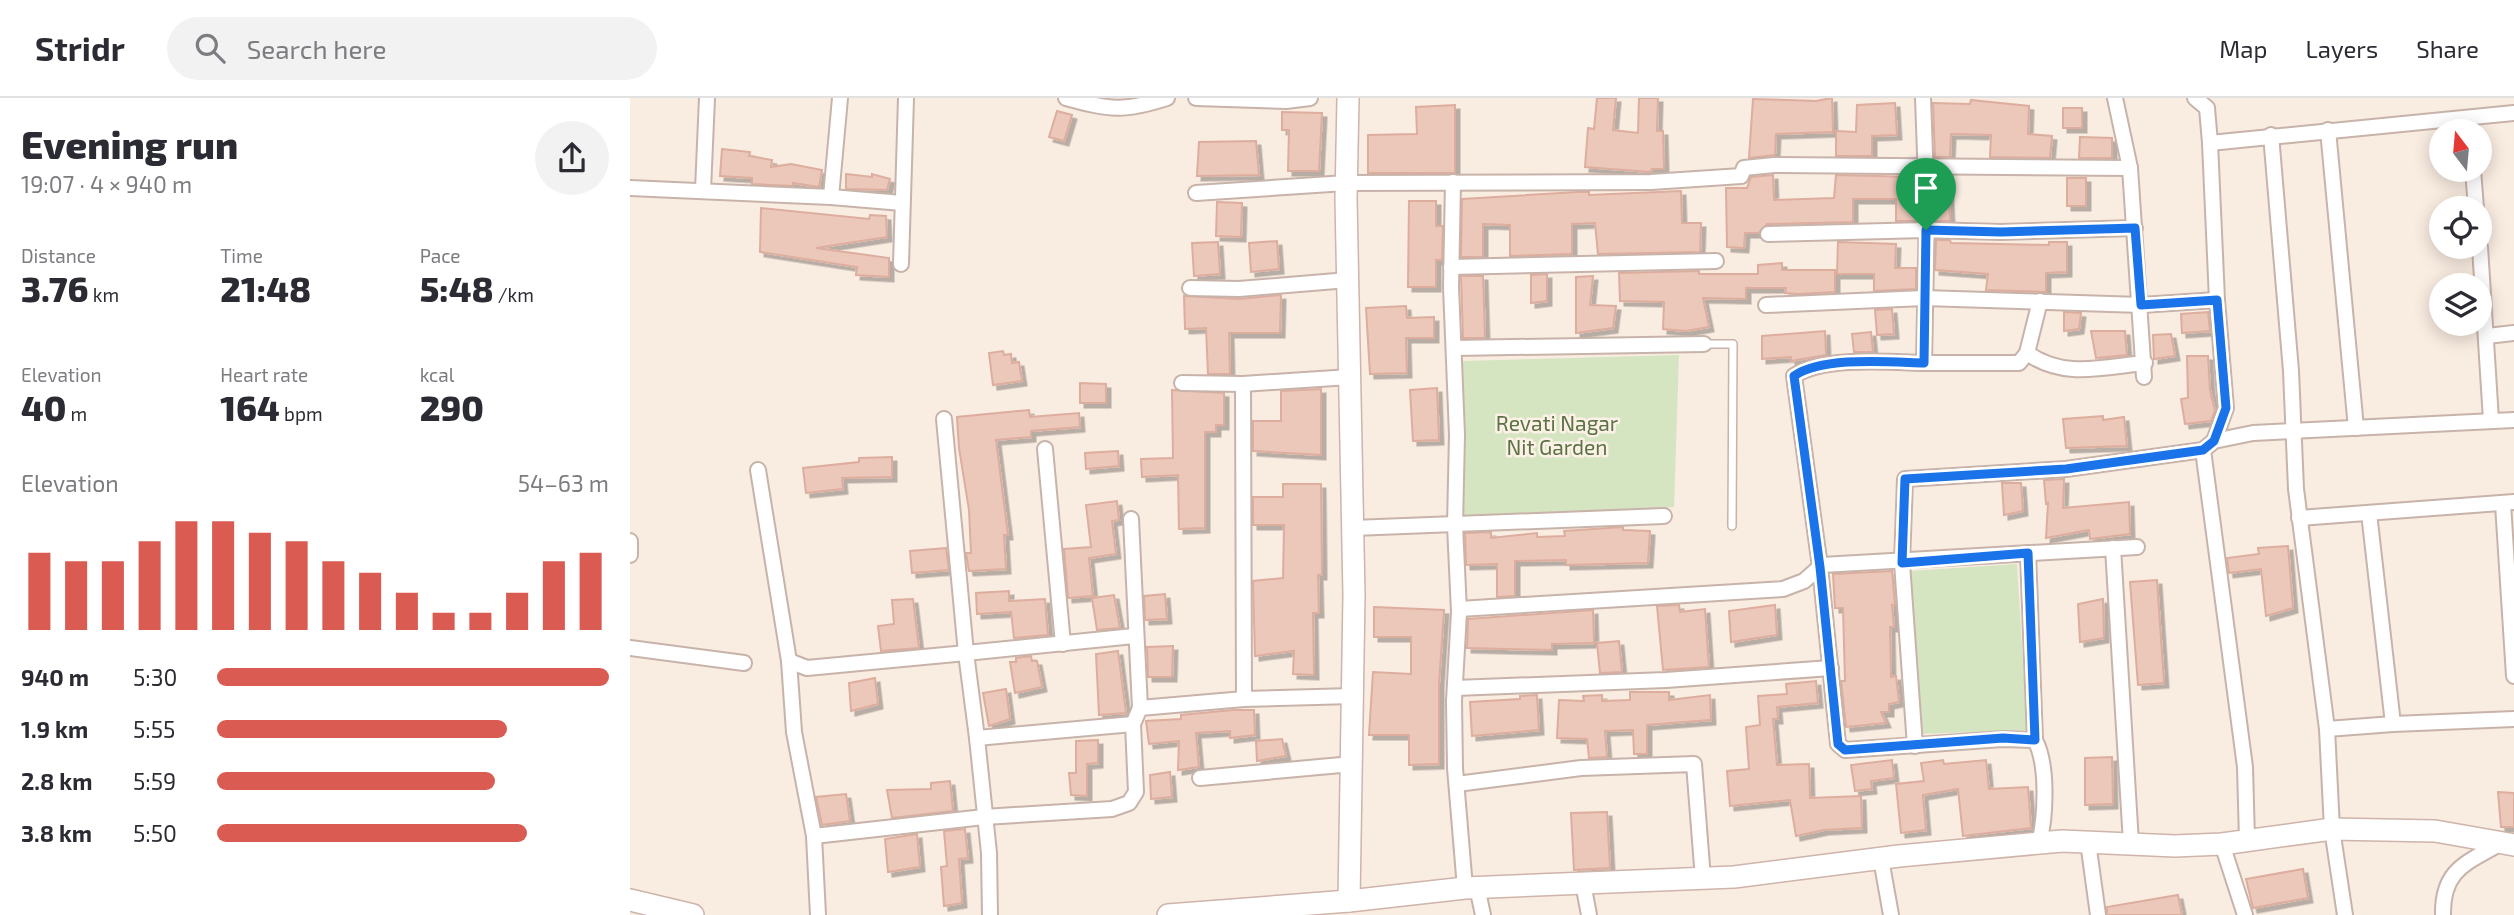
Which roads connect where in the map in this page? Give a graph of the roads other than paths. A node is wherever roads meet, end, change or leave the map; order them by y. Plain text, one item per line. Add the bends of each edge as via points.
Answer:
1 (707, 98) edge
2 (840, 98) edge
3 (906, 98) edge
4 (1066, 98) edge
5 (1165, 98) edge
6 (1196, 98) edge
7 (1310, 98) edge
8 (1348, 98) edge
9 (1923, 98) edge
10 (2115, 98) edge
11 (2196, 98) edge
12 (2514, 113) edge
13 (2489, 119) edge
14 (2429, 126) edge
15 (2328, 130) junction
16 (2271, 135) junction
17 (2210, 143) junction
18 (1923, 167) junction
19 (2130, 167) junction
20 (1453, 182) junction
21 (1346, 183) junction
22 (630, 188) edge
23 (703, 190) junction
24 (1196, 193) dead end
25 (831, 197) junction
26 (902, 203) junction
27 (2135, 228) junction
28 (1926, 230) junction
29 (1768, 234) dead end
30 (1716, 261) dead end
31 (901, 264) dead end
32 (1451, 267) junction
33 (1348, 281) junction
34 (1190, 288) dead end
35 (1924, 298) junction
36 (2217, 300) junction
37 (2040, 301) junction
38 (1766, 305) dead end
39 (2141, 305) junction
40 (2514, 333) edge
41 (2492, 335) edge
42 (2487, 336) edge
43 (1704, 344) joint
44 (1454, 348) junction
45 (2027, 353) junction
46 (1924, 363) junction
47 (1350, 376) junction
48 (1182, 383) dead end
49 (1242, 384) junction
50 (944, 419) dead end
51 (2514, 419) edge
52 (2490, 420) junction
53 (2356, 428) junction
54 (2291, 432) junction
55 (2209, 445) junction
56 (1045, 449) dead end
57 (758, 470) dead end
58 (2508, 503) edge
59 (2369, 513) junction
60 (1664, 516) dead end
61 (2299, 518) junction
62 (1131, 519) dead end
63 (1455, 525) junction
64 (1732, 526) dead end
65 (1353, 528) junction
66 (630, 541) edge
67 (2137, 547) dead end
68 (2113, 548) junction
69 (2028, 553) junction
70 (630, 555) edge
71 (1902, 563) junction
72 (1820, 567) junction
73 (1459, 609) junction
74 (1134, 636) junction
75 (1063, 644) junction
76 (630, 648) edge
77 (966, 653) junction
78 (789, 661) junction
79 (744, 663) dead end
80 (1831, 668) junction
81 (2514, 676) edge
82 (1455, 688) junction
83 (1353, 696) junction
84 (1244, 699) junction
85 (1140, 708) junction
86 (2514, 719) edge
87 (1133, 724) junction
88 (2393, 724) junction
89 (2327, 729) junction
90 (977, 738) junction
91 (2035, 740) junction
92 (1914, 746) junction
93 (1352, 764) junction
94 (1200, 778) dead end
95 (1457, 784) junction
96 (984, 817) junction
97 (2332, 829) junction
98 (814, 836) junction
99 (2247, 840) junction
100 (2088, 842) junction
101 (2039, 843) junction
102 (2131, 843) junction
103 (2222, 844) junction
104 (2507, 844) edge
105 (1881, 859) junction
106 (1703, 879) junction
107 (1583, 883) junction
108 (1471, 888) junction
109 (630, 900) edge
110 (1349, 901) junction
111 (693, 915) edge
112 (818, 915) edge
113 (990, 915) edge
114 (1178, 915) edge
115 (1483, 915) edge
116 (1589, 915) edge
117 (1891, 915) edge
118 (2098, 915) edge
119 (2245, 915) edge
120 (2345, 915) edge
121 (2443, 915) edge

1 - 23 street
2 - 25 street
3 - 26 street
4 - 5 street via 1123,110
6 - 7 street
8 - 21 street
9 - 18 street
10 - 19 street
11 - 17 street via 2207,108
12 - 13 street
14 - 15 street
15 - 16 street
15 - 53 street
16 - 17 street
16 - 54 street via 2291,371
17 - 36 street
18 - 19 street
18 - 20 street via 1774,165 1744,168 1741,176 1651,183
18 - 28 street
19 - 27 street
20 - 21 street
20 - 32 street
21 - 24 street
21 - 33 street
22 - 23 street
23 - 25 street
25 - 26 street
26 - 31 street
27 - 28 street
27 - 39 street
28 - 29 street
28 - 35 street
30 - 32 street
32 - 44 street
33 - 34 street
33 - 47 street
35 - 37 street
35 - 38 street
35 - 46 street
36 - 39 street
36 - 55 street via 2226,408
37 - 39 street
37 - 45 street
39 - 45 street via 2145,370 2052,368
40 - 41 street
42 - 52 street
43 - 44 street
43 - 64 lane via 1732,344
44 - 63 street
45 - 46 street via 2019,363 2005,365
46 - 72 street via 1848,363 1805,368 1794,376
47 - 49 street
47 - 65 street
48 - 49 street
49 - 84 street
50 - 77 street
51 - 52 street
52 - 53 street
53 - 54 street
54 - 55 street via 2253,433
54 - 61 street
55 - 71 street via 2066,469 1905,479
55 - 99 street via 2245,767
56 - 75 street
57 - 78 street
58 - 59 street
58 - 81 street
59 - 61 street
59 - 88 street
60 - 63 street
61 - 89 street
62 - 74 street
63 - 65 street
63 - 73 street
65 - 83 street
66 - 70 street
67 - 68 street
68 - 69 street
68 - 102 street
69 - 71 street
69 - 91 street
71 - 72 street
71 - 92 street
72 - 73 street via 1804,581 1783,589
72 - 80 street
73 - 82 street
74 - 75 street
74 - 85 street
75 - 77 street
76 - 79 street
77 - 78 street via 807,668
77 - 90 street
78 - 98 street via 794,732
80 - 82 street
80 - 92 street via 1838,744 1845,750
82 - 95 street
83 - 84 street
83 - 93 street
84 - 85 street
85 - 87 street
86 - 88 street
87 - 90 street
87 - 96 street via 1138,784 1135,799 1129,803 1064,814
88 - 89 street
89 - 97 street
90 - 96 street
91 - 92 street via 2003,738
91 - 101 street via 2044,799
93 - 94 street
93 - 110 street
95 - 106 street via 1581,768 1694,764
95 - 108 street
96 - 98 street
96 - 113 street
97 - 99 street
97 - 104 street via 2435,831
97 - 120 street
98 - 112 street
99 - 103 street
100 - 101 street
100 - 102 street
100 - 118 street
101 - 105 street
102 - 103 street
103 - 119 street
104 - 121 street via 2460,866 2448,878
105 - 106 street
105 - 117 street
106 - 107 street
107 - 108 street
107 - 116 street
108 - 110 street
108 - 115 street
109 - 111 street
110 - 114 street

